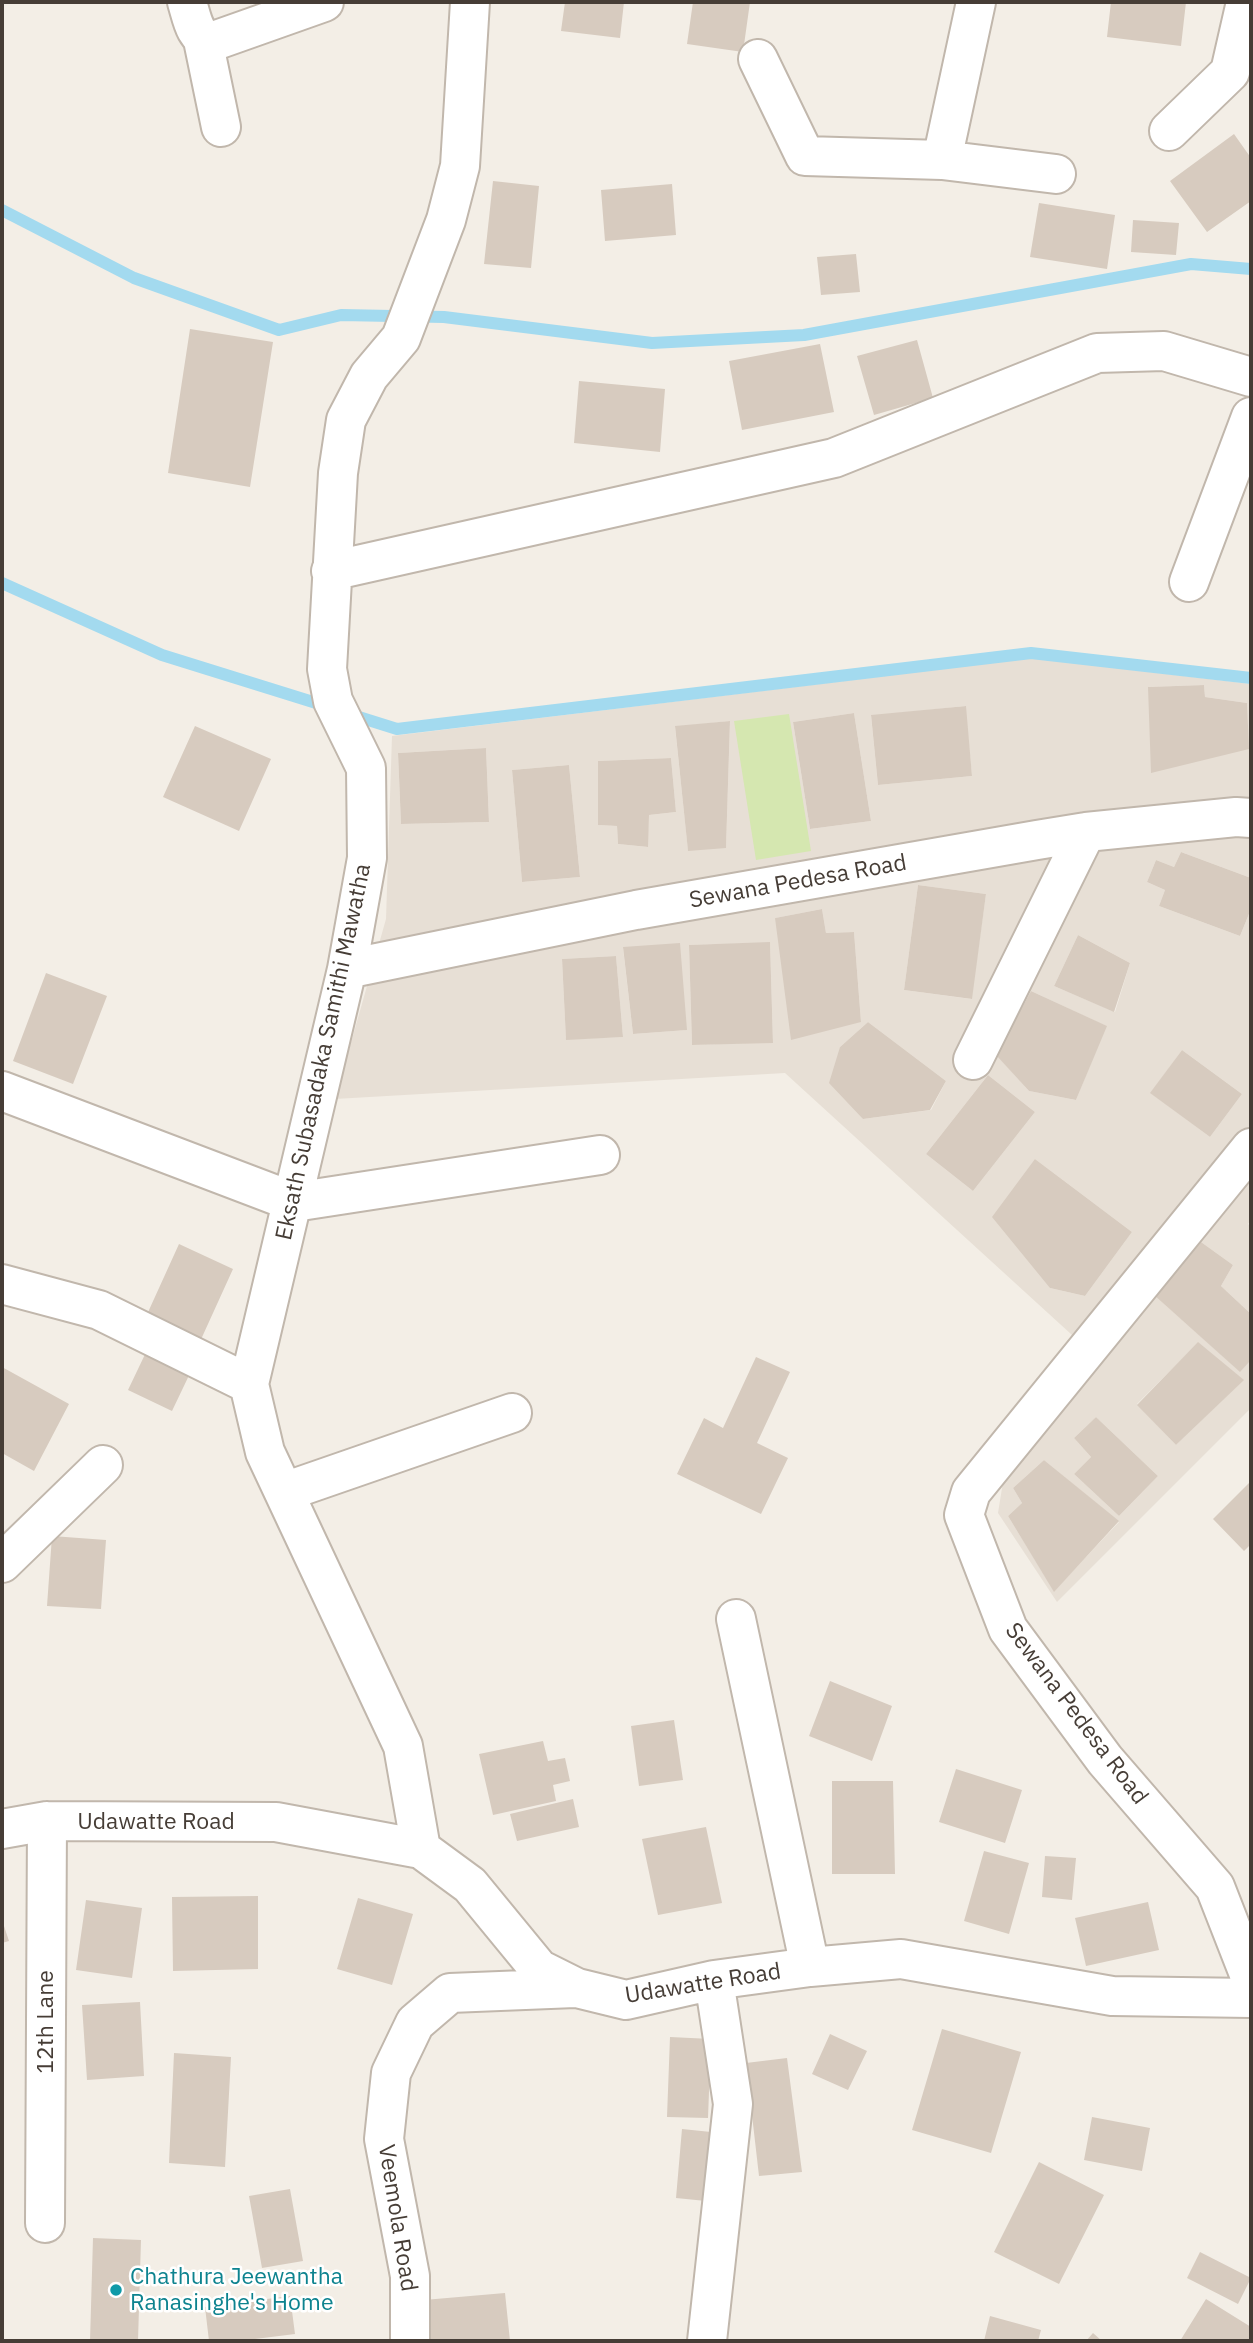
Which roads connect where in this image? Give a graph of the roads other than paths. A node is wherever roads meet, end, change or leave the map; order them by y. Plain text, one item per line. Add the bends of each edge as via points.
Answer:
1 (187, 2) edge
2 (324, 2) edge
3 (470, 2) edge
4 (976, 2) edge
5 (1246, 2) edge
6 (202, 40) junction
7 (758, 59) dead end
8 (221, 127) dead end
9 (1169, 131) dead end
10 (943, 160) junction
11 (1056, 174) dead end
12 (1251, 377) edge
13 (1251, 417) edge
14 (331, 571) junction
15 (1189, 582) dead end
16 (1251, 818) edge
17 (1086, 832) junction
18 (347, 969) junction
19 (973, 1060) dead end
20 (2, 1091) edge
21 (1251, 1148) edge
22 (600, 1155) dead end
23 (294, 1202) junction
24 (2, 1284) edge
25 (249, 1384) junction
26 (512, 1413) dead end
27 (103, 1465) dead end
28 (284, 1492) junction
29 (2, 1563) edge
30 (736, 1619) dead end
31 (47, 1821) junction
32 (2, 1829) edge
33 (421, 1849) junction
34 (810, 1967) junction
35 (1251, 1979) edge
36 (714, 1980) junction
37 (577, 1988) junction
38 (1251, 1998) edge
39 (45, 2223) dead end
40 (410, 2341) edge
41 (707, 2341) edge

1 - 6 street
2 - 6 street via 211,43
3 - 14 street, Eksath Subasadaka Samithi Mawatha via 460,166 446,220 401,338 369,376 345,420
4 - 10 street
5 - 9 street via 1230,72
6 - 8 street
7 - 10 street via 805,156
10 - 11 street
12 - 14 street via 1164,351 1097,353 834,458
13 - 15 street
14 - 18 street, Eksath Subasadaka Samithi Mawatha via 327,669 333,701 366,768 367,858
16 - 17 street, Sewana Pedesa Road
17 - 18 street, Sewana Pedesa Road via 636,910
17 - 19 street
18 - 23 street, Eksath Subasadaka Samithi Mawatha
20 - 23 street
21 - 35 street, Sewana Pedesa Road via 971,1492 964,1515 1008,1629 1105,1760 1215,1887
22 - 23 street
23 - 25 street, Eksath Subasadaka Samithi Mawatha
24 - 25 street via 99,1310
25 - 28 street, Eksath Subasadaka Samithi Mawatha via 265,1452
26 - 28 street
27 - 29 street
28 - 33 street, Eksath Subasadaka Samithi Mawatha via 404,1746
30 - 34 street
31 - 32 street, Udawatte Road
31 - 33 street, Udawatte Road via 276,1822
31 - 39 street, 12th Lane
33 - 37 street, Udawatte Road via 470,1885 539,1969
34 - 36 street, Udawatte Road
34 - 38 street, Udawatte Road via 901,1959 1112,1996
36 - 37 street, Udawatte Road via 626,2000
36 - 41 street via 733,2104
37 - 40 street, Veemola Road via 450,1993 415,2023 391,2073 384,2139 410,2276

